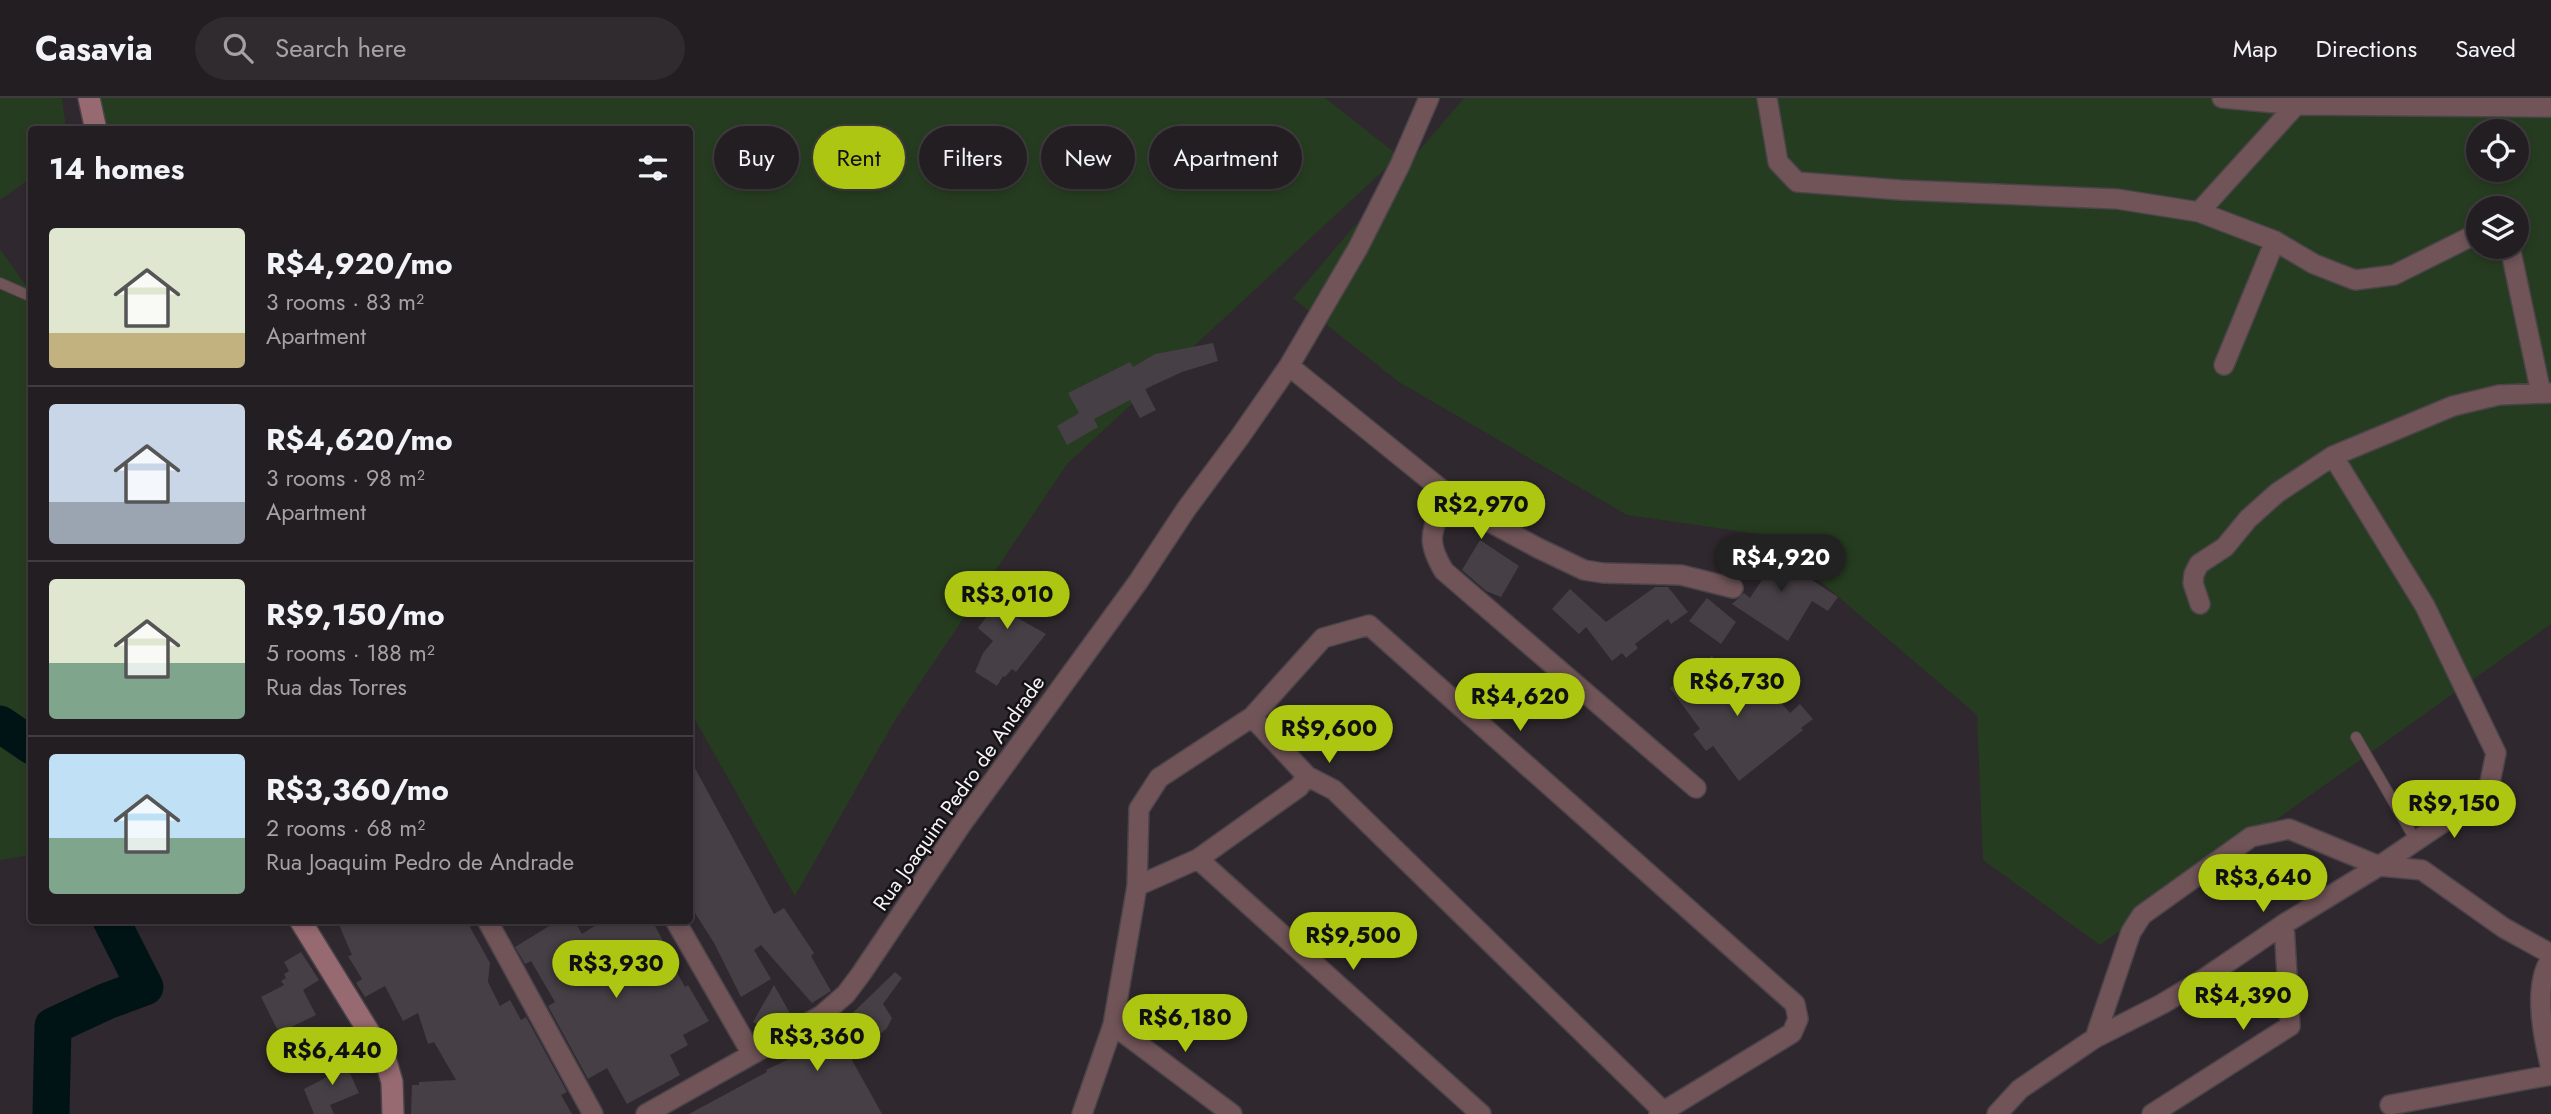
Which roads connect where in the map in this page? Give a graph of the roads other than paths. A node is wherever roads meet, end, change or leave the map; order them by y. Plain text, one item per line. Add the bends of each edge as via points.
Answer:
1 (89, 98) edge
2 (1429, 98) edge
3 (1767, 98) edge
4 (2222, 98) edge
5 (2296, 105) junction
6 (2551, 107) edge
7 (95, 126) edge
8 (2199, 212) junction
9 (2466, 239) edge
10 (2275, 241) junction
11 (2513, 259) edge
12 (0, 283) edge
13 (28, 296) edge
14 (2224, 365) dead end
15 (1289, 366) junction
16 (2546, 393) edge
17 (2333, 456) junction
18 (1447, 494) junction
19 (1733, 588) dead end
20 (2200, 604) dead end
21 (1252, 717) junction
22 (2356, 737) dead end
23 (1307, 776) junction
24 (1696, 788) dead end
25 (2416, 841) junction
26 (1198, 859) junction
27 (2379, 866) junction
28 (1137, 886) junction
29 (302, 924) edge
30 (489, 924) edge
31 (677, 924) edge
32 (2284, 924) junction
33 (2551, 957) edge
34 (2546, 998) edge
35 (1113, 1025) junction
36 (2095, 1038) junction
37 (752, 1054) junction
38 (2551, 1072) edge
39 (2390, 1105) dead end
40 (1661, 1113) edge
41 (393, 1114) edge
42 (593, 1114) edge
43 (646, 1114) edge
44 (1082, 1114) edge
45 (1232, 1114) edge
46 (1481, 1114) edge
47 (1997, 1114) edge
48 (2152, 1114) edge

1 - 7 main road
2 - 15 street, Rua Joaquim Pedro de Andrade via 1358,248
3 - 8 street via 1778,162 1797,182 2117,199
4 - 5 street
5 - 6 street
5 - 8 street
8 - 10 street
9 - 10 street via 2394,275 2355,279 2314,264
10 - 14 street
11 - 16 street
12 - 13 lane
15 - 18 street
15 - 37 street, Rua Joaquim Pedro de Andrade via 846,994 822,1015
16 - 17 street via 2499,395 2453,406
17 - 20 street via 2277,493 2225,547 2199,564 2193,583
17 - 25 street via 2425,606 2496,753 2488,792
18 - 19 street via 1482,518 1584,570 1682,575
18 - 24 street via 1430,539 1444,571
21 - 23 street
21 - 28 street via 1159,778 1139,808
21 - 40 street via 1322,638 1368,625 1795,1004 1798,1019 1792,1032
22 - 25 lane
23 - 26 street via 1299,787
23 - 40 street via 1334,790
25 - 27 street
26 - 28 street
26 - 46 street
27 - 32 street
27 - 33 street via 2422,870
27 - 36 street via 2288,830 2251,837 2142,915 2131,932
28 - 35 street
29 - 41 main road via 385,1058 392,1082
30 - 42 street
31 - 37 street
32 - 36 street via 2202,980
32 - 48 street via 2290,1026
33 - 34 street via 2544,978
34 - 38 street
35 - 44 street
35 - 45 street
36 - 47 street via 2020,1089
37 - 43 street, Rua Joaquim Pedro de Andrade
38 - 39 street

